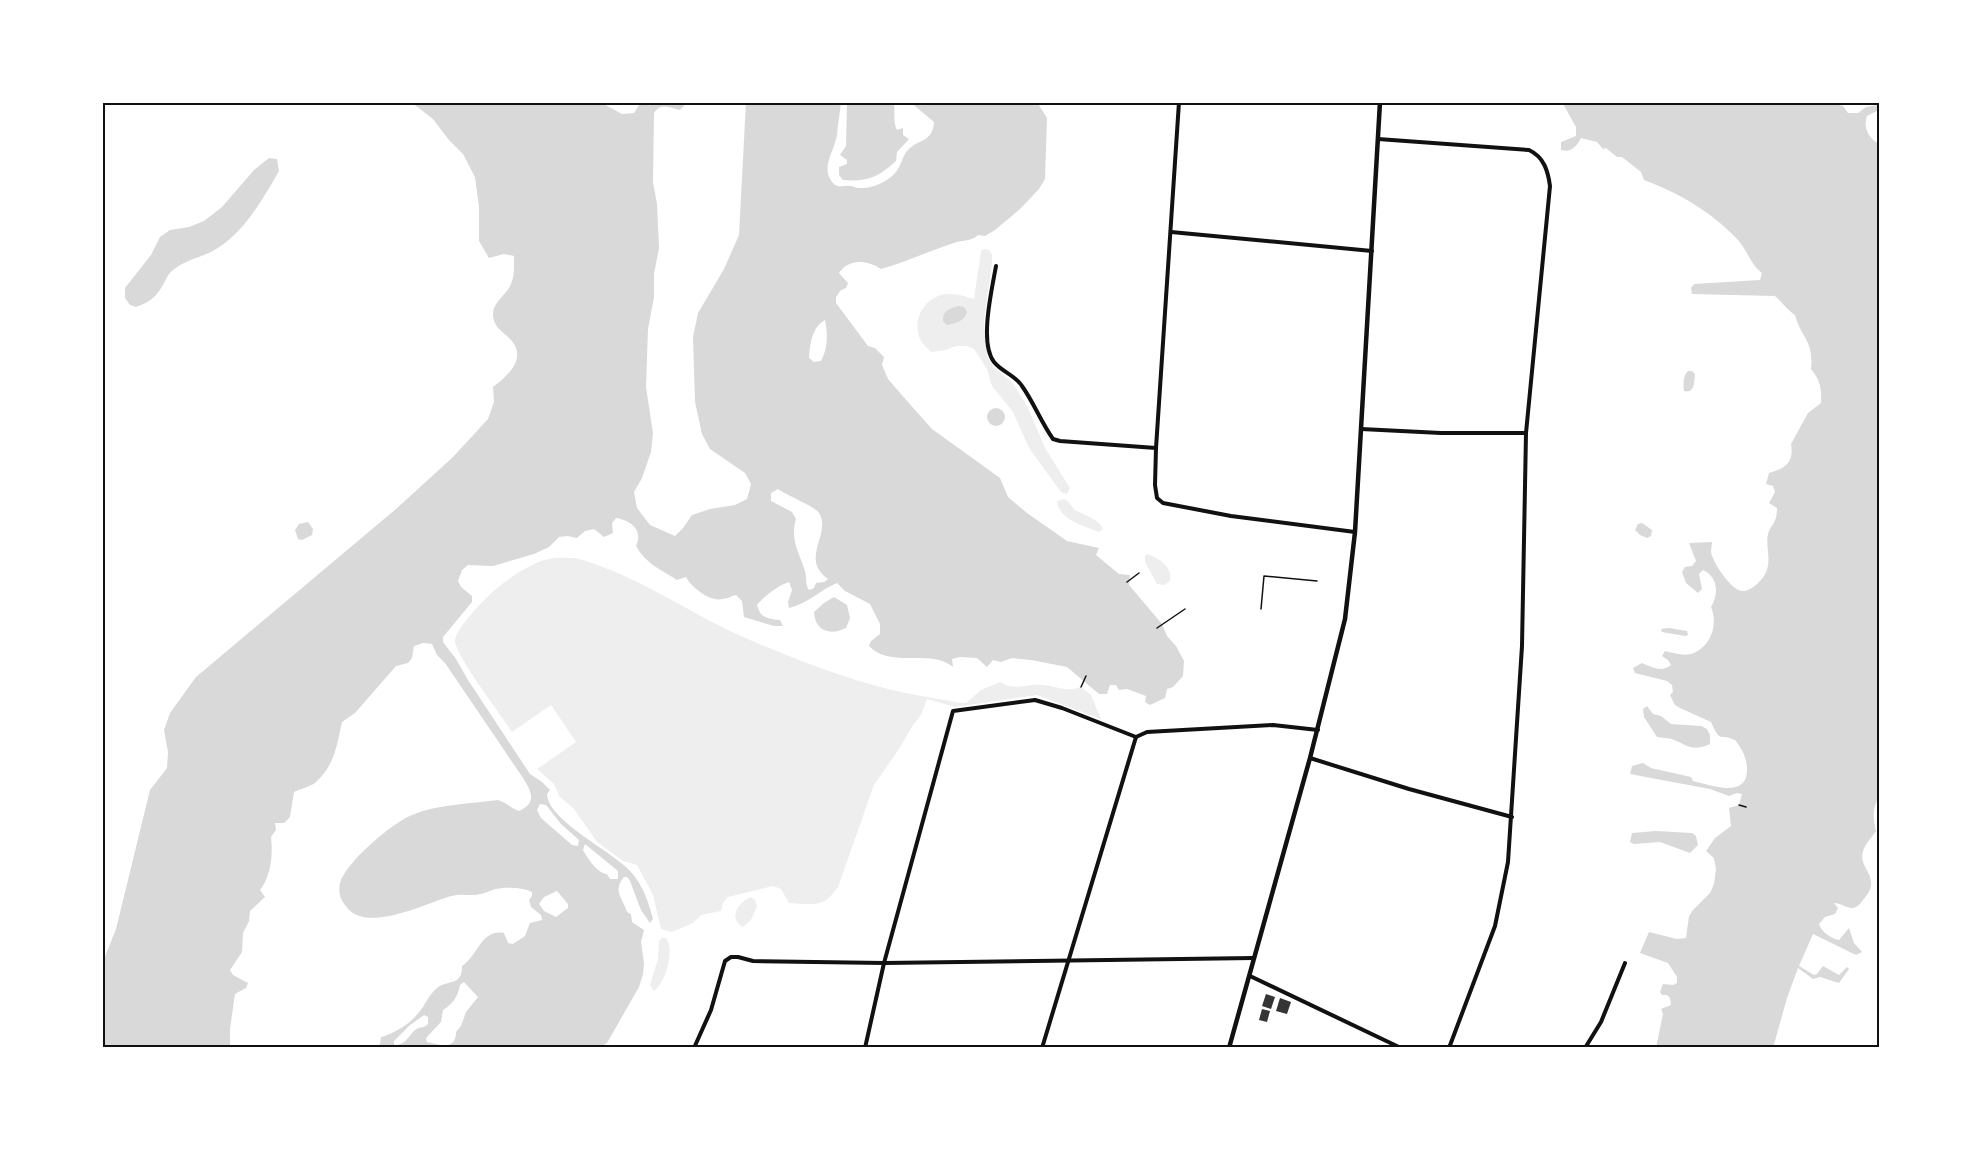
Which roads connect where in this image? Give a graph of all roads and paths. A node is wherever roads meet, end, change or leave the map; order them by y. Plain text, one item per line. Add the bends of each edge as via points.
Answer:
1 (1179, 102) edge
2 (1380, 102) edge
3 (1378, 139) junction
4 (1171, 232) junction
5 (1372, 251) junction
6 (996, 266) dead end
7 (1361, 429) junction
8 (1526, 433) junction
9 (1156, 448) junction
10 (1355, 532) junction
11 (1139, 573) dead end
12 (1317, 581) dead end
13 (1127, 582) dead end
14 (1185, 609) dead end
15 (1261, 609) dead end
16 (1157, 628) dead end
17 (1086, 676) dead end
18 (1081, 687) dead end
19 (1318, 730) junction
20 (1136, 737) junction
21 (1310, 758) junction
22 (1739, 805) dead end
23 (1746, 807) dead end
24 (1512, 817) junction
25 (1255, 958) junction
26 (1068, 959) junction
27 (884, 963) junction
28 (1625, 963) dead end
29 (1250, 975) junction
30 (694, 1048) edge
31 (865, 1048) edge
32 (1042, 1048) edge
33 (1229, 1048) edge
34 (1401, 1048) edge
35 (1449, 1048) edge
36 (1585, 1048) edge

1 - 4 street
2 - 3 street
3 - 5 street
3 - 8 street via 1529,150 1544,164 1550,186
4 - 5 street
4 - 9 street
5 - 7 street
6 - 9 street via 987,324 991,357 1022,386 1053,439
7 - 8 street
7 - 10 street
8 - 24 street via 1522,646
9 - 10 street via 1155,485 1157,498 1163,503
10 - 19 street via 1346,619
11 - 13 path
12 - 15 lane via 1264,576
14 - 16 path
17 - 18 path
19 - 20 street via 1273,725 1147,732
19 - 21 street
20 - 26 street
20 - 27 street via 1035,700 953,711
21 - 24 street
21 - 25 street
22 - 23 path
24 - 35 street via 1495,926
25 - 26 street
25 - 29 street
26 - 27 street
26 - 32 street
27 - 30 street via 753,961 731,957 725,961 711,1011
27 - 31 street
28 - 36 street via 1601,1022
29 - 33 street
29 - 34 street

